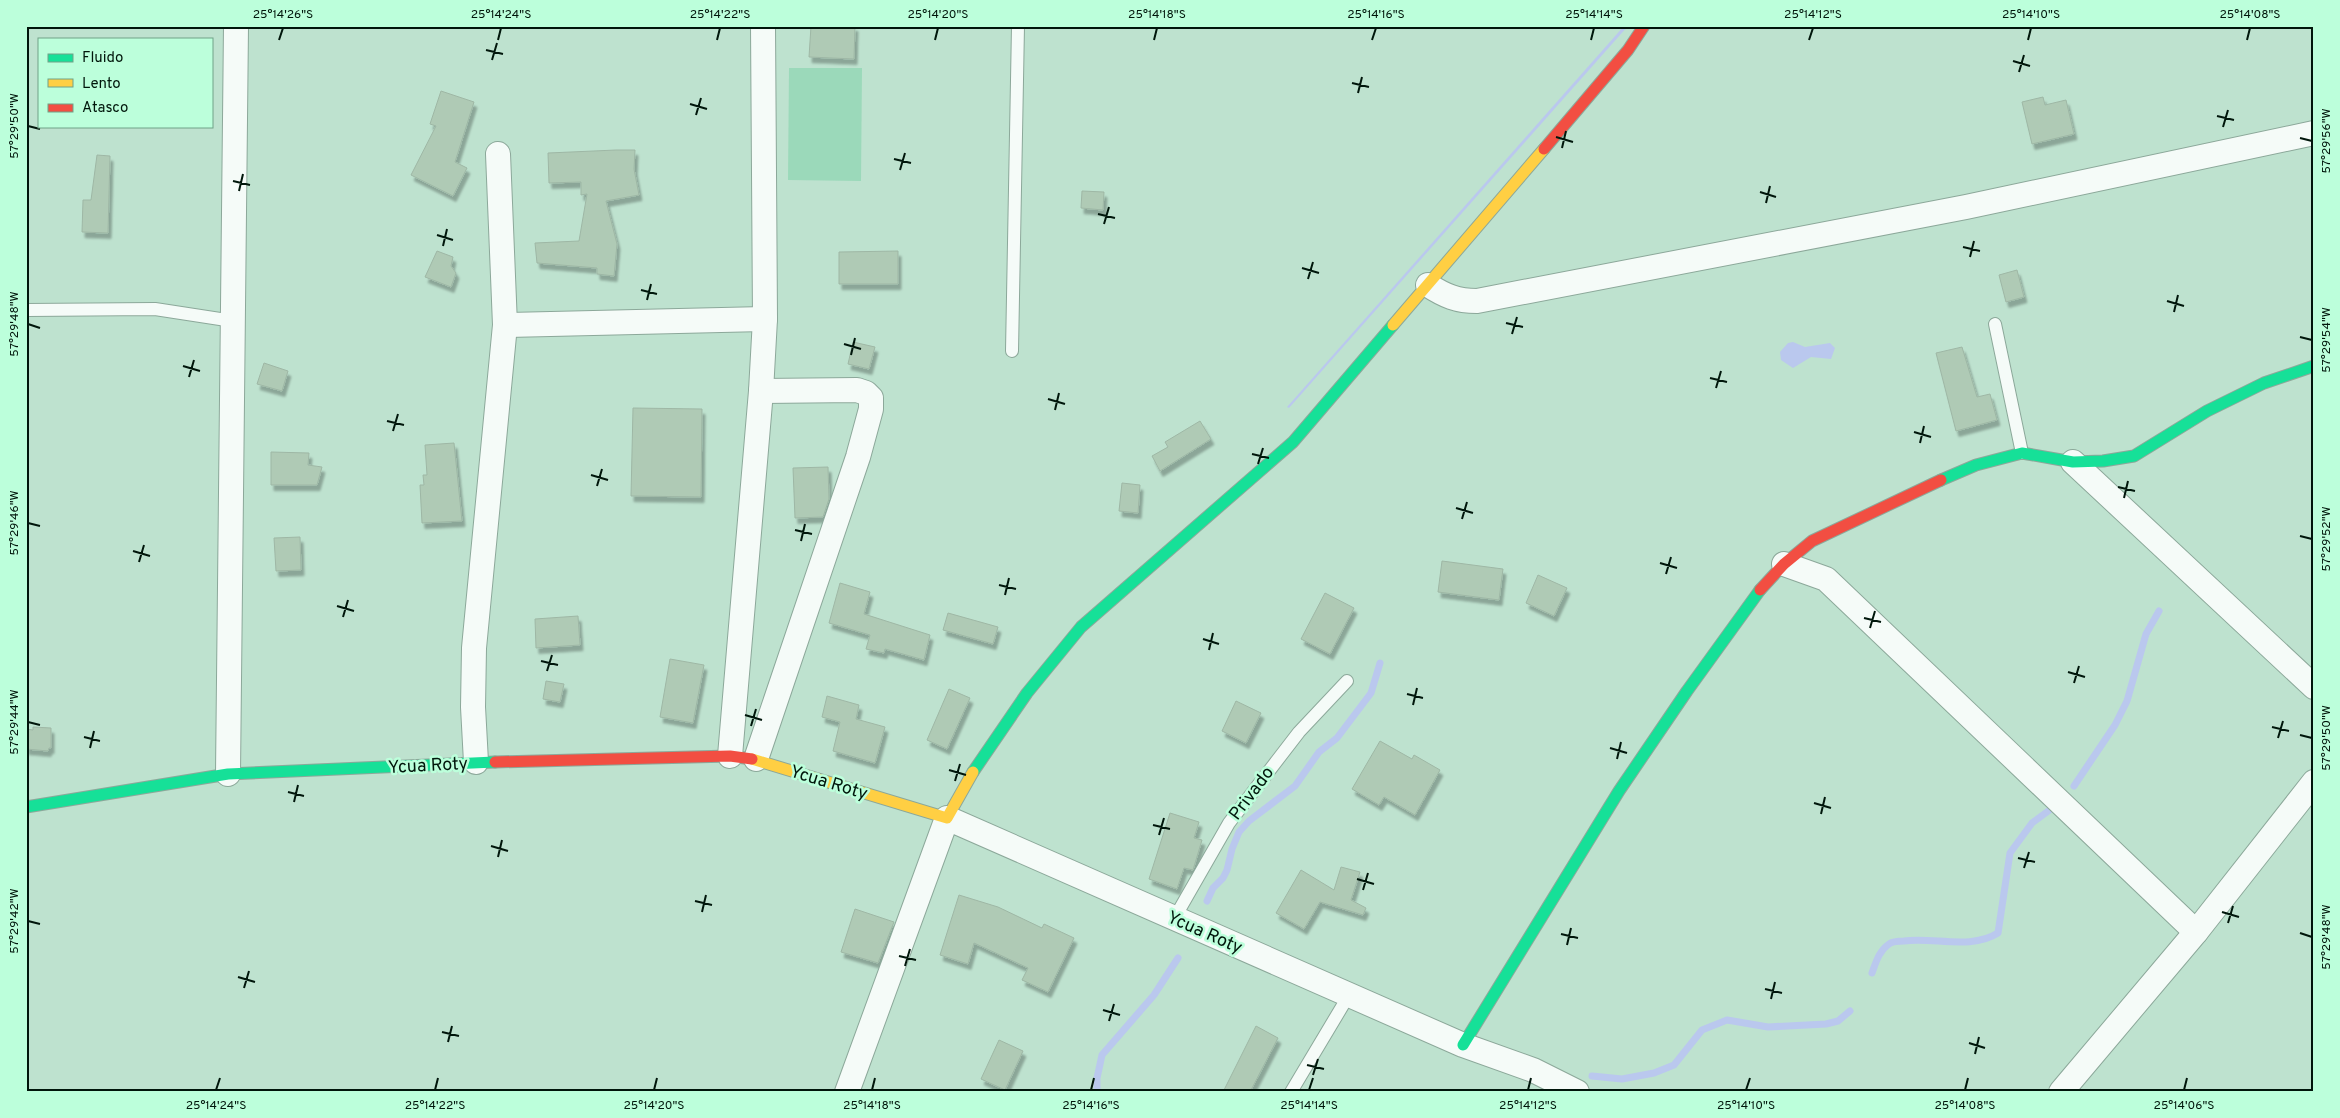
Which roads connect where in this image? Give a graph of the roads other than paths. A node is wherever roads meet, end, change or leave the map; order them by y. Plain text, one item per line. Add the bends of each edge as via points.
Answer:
1 (236, 26) edge
2 (763, 26) edge
3 (1018, 26) edge
4 (1644, 26) edge
5 (2314, 133) edge
6 (498, 154) dead end
7 (1428, 285) junction
8 (26, 310) edge
9 (765, 319) junction
10 (233, 321) junction
11 (1995, 324) dead end
12 (505, 326) junction
13 (1012, 351) dead end
14 (2314, 366) edge
15 (761, 390) junction
16 (2022, 453) junction
17 (2073, 462) junction
18 (1784, 564) junction
19 (1348, 681) dead end
20 (2314, 687) edge
21 (730, 756) junction
22 (756, 759) junction
23 (476, 762) junction
24 (228, 774) junction
25 (2314, 782) edge
26 (26, 807) edge
27 (947, 818) junction
28 (1174, 919) junction
29 (2196, 932) junction
30 (1349, 996) junction
31 (1463, 1045) junction
32 (847, 1092) edge
33 (1291, 1092) edge
34 (1576, 1092) edge
35 (2061, 1092) edge

1 - 10 street
2 - 9 street
3 - 13 lane
4 - 7 street via 1628,50
5 - 7 street via 1966,207 1477,301 1445,297
6 - 12 street
7 - 27 street via 1293,442 1081,627 1021,701
8 - 10 lane via 155,309
9 - 12 street
9 - 15 street
10 - 24 street
11 - 16 lane
12 - 23 street via 474,648
14 - 17 street via 2264,382 2207,410 2134,456 2104,462
15 - 21 street
15 - 22 street via 857,390 866,392 871,398 871,409 858,457
16 - 17 street
16 - 18 street via 1976,465 1920,488 1812,541
17 - 20 street
18 - 29 street via 1826,580 1833,586
18 - 31 street via 1750,604 1619,791
19 - 28 lane, Privado via 1299,732 1229,822
21 - 22 street, Ycua Roty
21 - 23 street, Ycua Roty
22 - 27 street, Ycua Roty
23 - 24 street, Ycua Roty
24 - 26 street, Ycua Roty
25 - 29 street
27 - 28 street, Ycua Roty
27 - 32 street
28 - 30 street, Ycua Roty
29 - 35 street
30 - 31 street, Ycua Roty
30 - 33 lane
31 - 34 street, Ycua Roty via 1533,1070

